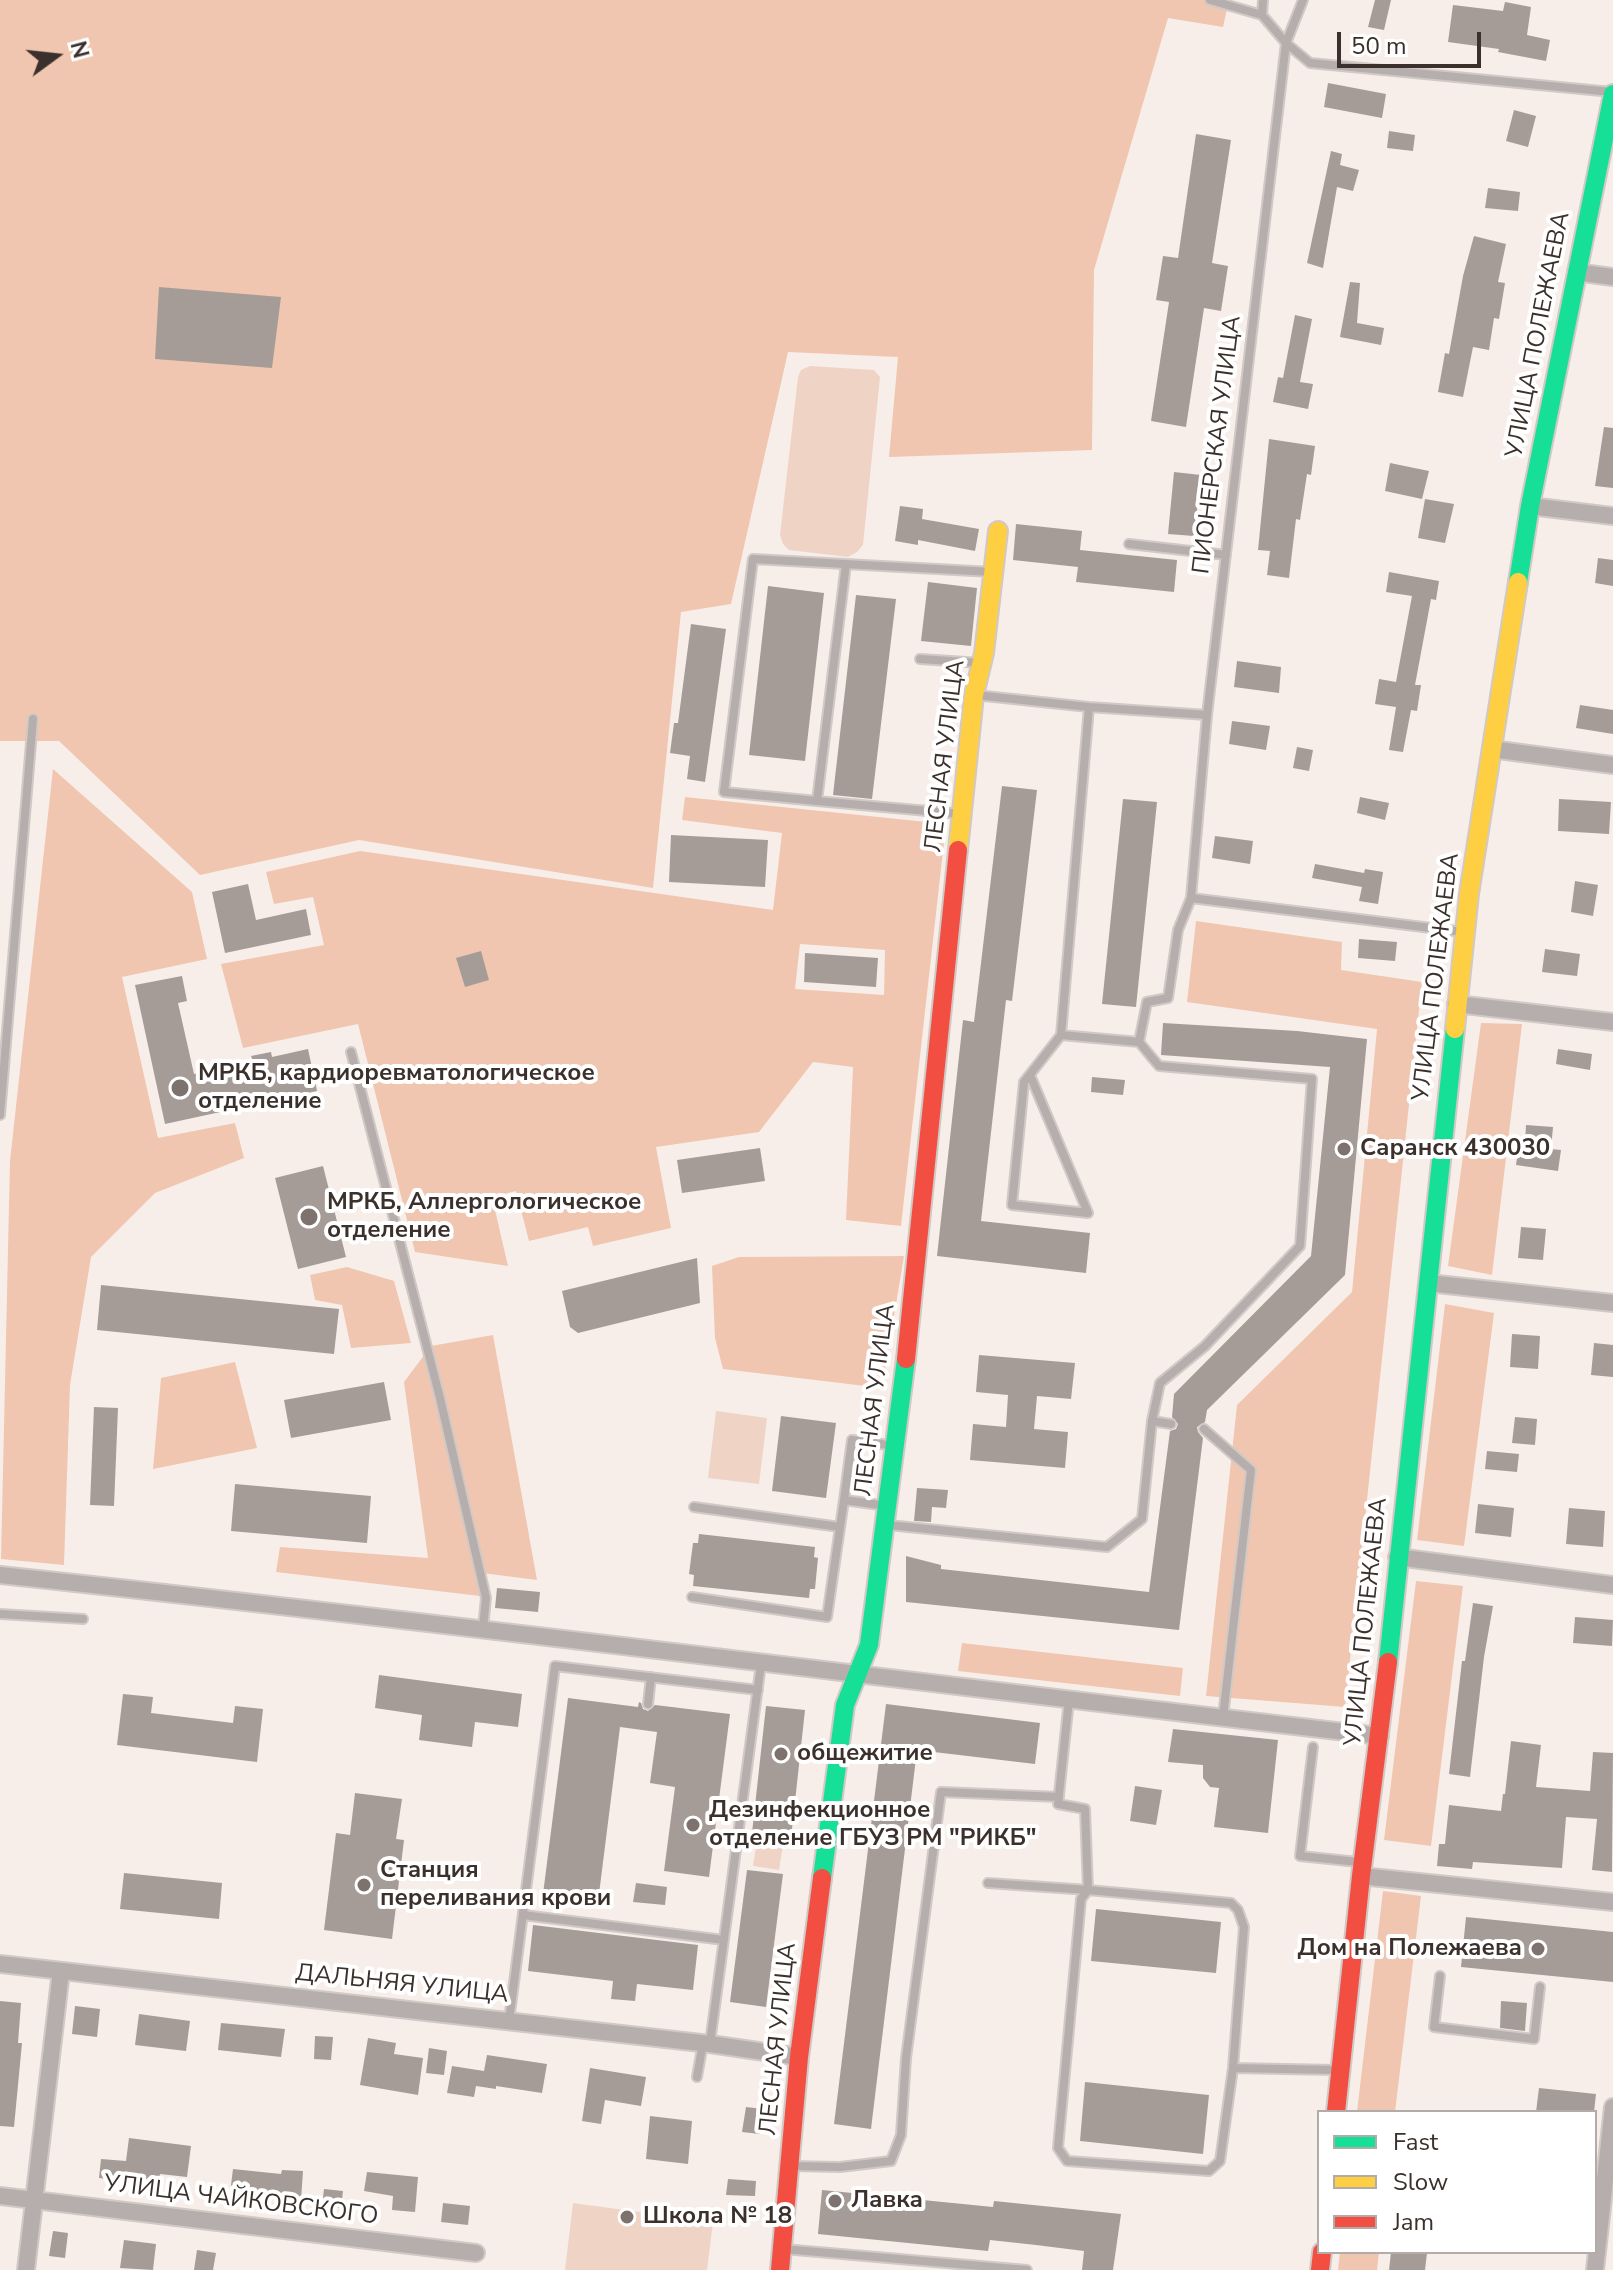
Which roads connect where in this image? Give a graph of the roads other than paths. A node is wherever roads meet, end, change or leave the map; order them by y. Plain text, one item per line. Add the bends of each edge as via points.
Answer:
1 (1210, 0) edge
2 (1263, 0) edge
3 (1303, 0) edge
4 (1262, 15) junction
5 (1286, 43) junction
6 (1613, 93) edge
7 (1576, 272) junction
8 (1613, 277) edge
9 (1530, 506) junction
10 (1613, 516) edge
11 (998, 531) dead end
12 (1129, 544) dead end
13 (1226, 555) junction
14 (846, 564) junction
15 (993, 572) junction
16 (920, 659) dead end
17 (981, 663) junction
18 (974, 695) junction
19 (1089, 707) junction
20 (1207, 715) junction
21 (33, 719) dead end
22 (1491, 749) junction
23 (1613, 765) edge
24 (817, 801) junction
25 (962, 814) junction
26 (1191, 898) junction
27 (1464, 932) junction
28 (1456, 1004) junction
29 (1613, 1022) edge
30 (1061, 1035) junction
31 (1139, 1042) junction
32 (351, 1052) dead end
33 (1030, 1075) junction
34 (0, 1115) edge
35 (1428, 1283) junction
36 (1613, 1303) edge
37 (1152, 1421) junction
38 (1171, 1424) dead end
39 (1204, 1429) dead end
40 (895, 1446) junction
41 (844, 1500) junction
42 (694, 1507) dead end
43 (887, 1515) junction
44 (840, 1527) junction
45 (1397, 1557) junction
46 (0, 1575) edge
47 (1613, 1585) edge
48 (692, 1597) dead end
49 (0, 1614) edge
50 (83, 1619) dead end
51 (483, 1628) junction
52 (761, 1664) junction
53 (855, 1675) junction
54 (651, 1677) junction
55 (758, 1690) junction
56 (1069, 1700) junction
57 (648, 1704) dead end
58 (1223, 1718) junction
59 (1380, 1736) junction
60 (1313, 1747) dead end
61 (1058, 1800) junction
62 (1362, 1869) junction
63 (988, 1883) dead end
64 (1088, 1890) junction
65 (1613, 1902) edge
66 (523, 1915) junction
67 (724, 1940) junction
68 (0, 1964) edge
69 (61, 1971) junction
70 (1440, 1976) dead end
71 (1540, 1987) dead end
72 (509, 2021) junction
73 (707, 2044) junction
74 (799, 2057) junction
75 (1233, 2068) junction
76 (1341, 2070) junction
77 (697, 2077) dead end
78 (1613, 2107) edge
79 (1336, 2110) edge
80 (1609, 2161) edge
81 (790, 2166) junction
82 (0, 2196) edge
83 (34, 2200) junction
84 (782, 2249) junction
85 (476, 2253) dead end
86 (26, 2270) edge
87 (780, 2270) edge
88 (1027, 2270) edge
89 (1595, 2270) edge

1 - 4 lane
2 - 4 lane
3 - 5 lane, ПИОНЕРСКАЯ УЛИЦА
4 - 5 lane
5 - 6 lane via 1310,63
5 - 13 lane, ПИОНЕРСКАЯ УЛИЦА
6 - 7 main road, УЛИЦА ПОЛЕЖАЕВА
7 - 8 street
7 - 9 main road, УЛИЦА ПОЛЕЖАЕВА
9 - 10 street
9 - 22 main road, УЛИЦА ПОЛЕЖАЕВА
11 - 15 main road, ЛЕСНАЯ УЛИЦА
12 - 13 lane
13 - 20 lane, ПИОНЕРСКАЯ УЛИЦА
14 - 15 lane
14 - 24 lane
14 - 24 lane via 753,559 724,792
15 - 17 main road, ЛЕСНАЯ УЛИЦА
16 - 17 lane
17 - 18 main road, ЛЕСНАЯ УЛИЦА
18 - 19 lane
18 - 25 main road, ЛЕСНАЯ УЛИЦА
19 - 20 lane
19 - 30 lane
20 - 26 lane, ПИОНЕРСКАЯ УЛИЦА
21 - 34 lane
22 - 23 street
22 - 27 main road, УЛИЦА ПОЛЕЖАЕВА
24 - 25 lane
25 - 40 main road, ЛЕСНАЯ УЛИЦА
26 - 27 lane
26 - 31 lane, ПИОНЕРСКАЯ УЛИЦА via 1178,930 1168,998 1147,1002
27 - 28 main road, УЛИЦА ПОЛЕЖАЕВА
28 - 29 street
28 - 35 main road, УЛИЦА ПОЛЕЖАЕВА
30 - 31 lane
30 - 33 lane
31 - 37 lane via 1159,1066 1312,1079 1300,1246 1205,1346 1160,1383
32 - 51 lane via 465,1506 486,1598
33 - 33 lane via 1024,1082 1012,1205 1088,1213
35 - 36 street
35 - 45 main road, УЛИЦА ПОЛЕЖАЕВА
37 - 38 lane
37 - 43 lane via 1142,1519 1107,1547
39 - 58 lane via 1251,1470
40 - 41 lane via 852,1440
40 - 43 main road, ЛЕСНАЯ УЛИЦА
41 - 43 lane
41 - 44 lane
42 - 44 lane
43 - 53 main road, ЛЕСНАЯ УЛИЦА via 869,1645
44 - 48 lane via 827,1617
45 - 47 street
45 - 59 main road, УЛИЦА ПОЛЕЖАЕВА
46 - 51 street
49 - 50 lane
51 - 52 street
52 - 53 street
52 - 55 lane
53 - 56 street
53 - 74 main road, ЛЕСНАЯ УЛИЦА via 845,1705
54 - 55 lane
54 - 57 lane
54 - 66 lane via 555,1666
55 - 67 lane
56 - 58 street
56 - 61 lane
58 - 59 street
59 - 62 main road, УЛИЦА ПОЛЕЖАЕВА
60 - 62 lane via 1300,1856
61 - 64 lane via 1085,1809
61 - 81 lane via 941,1792 901,2135 891,2161
62 - 65 street
62 - 76 main road, УЛИЦА ПОЛЕЖАЕВА
63 - 64 lane
64 - 75 lane via 1231,1903 1238,1910 1244,1927
64 - 75 lane via 1081,1899 1058,2148 1067,2161 1209,2171 1220,2161
66 - 67 lane
66 - 72 lane
67 - 73 lane
68 - 69 street, ДАЛЬНЯЯ УЛИЦА
69 - 72 street, ДАЛЬНЯЯ УЛИЦА
69 - 83 street
70 - 71 lane via 1434,2027 1534,2039
72 - 73 street, ДАЛЬНЯЯ УЛИЦА
73 - 74 street, ДАЛЬНЯЯ УЛИЦА
73 - 77 lane
74 - 81 main road, ЛЕСНАЯ УЛИЦА
75 - 76 lane
76 - 79 main road, УЛИЦА ПОЛЕЖАЕВА
78 - 80 street
80 - 89 street
81 - 84 main road, ЛЕСНАЯ УЛИЦА
82 - 83 street, УЛИЦА ЧАЙКОВСКОГО
83 - 85 street, УЛИЦА ЧАЙКОВСКОГО
83 - 86 street
84 - 87 main road, ЛЕСНАЯ УЛИЦА
84 - 88 lane

